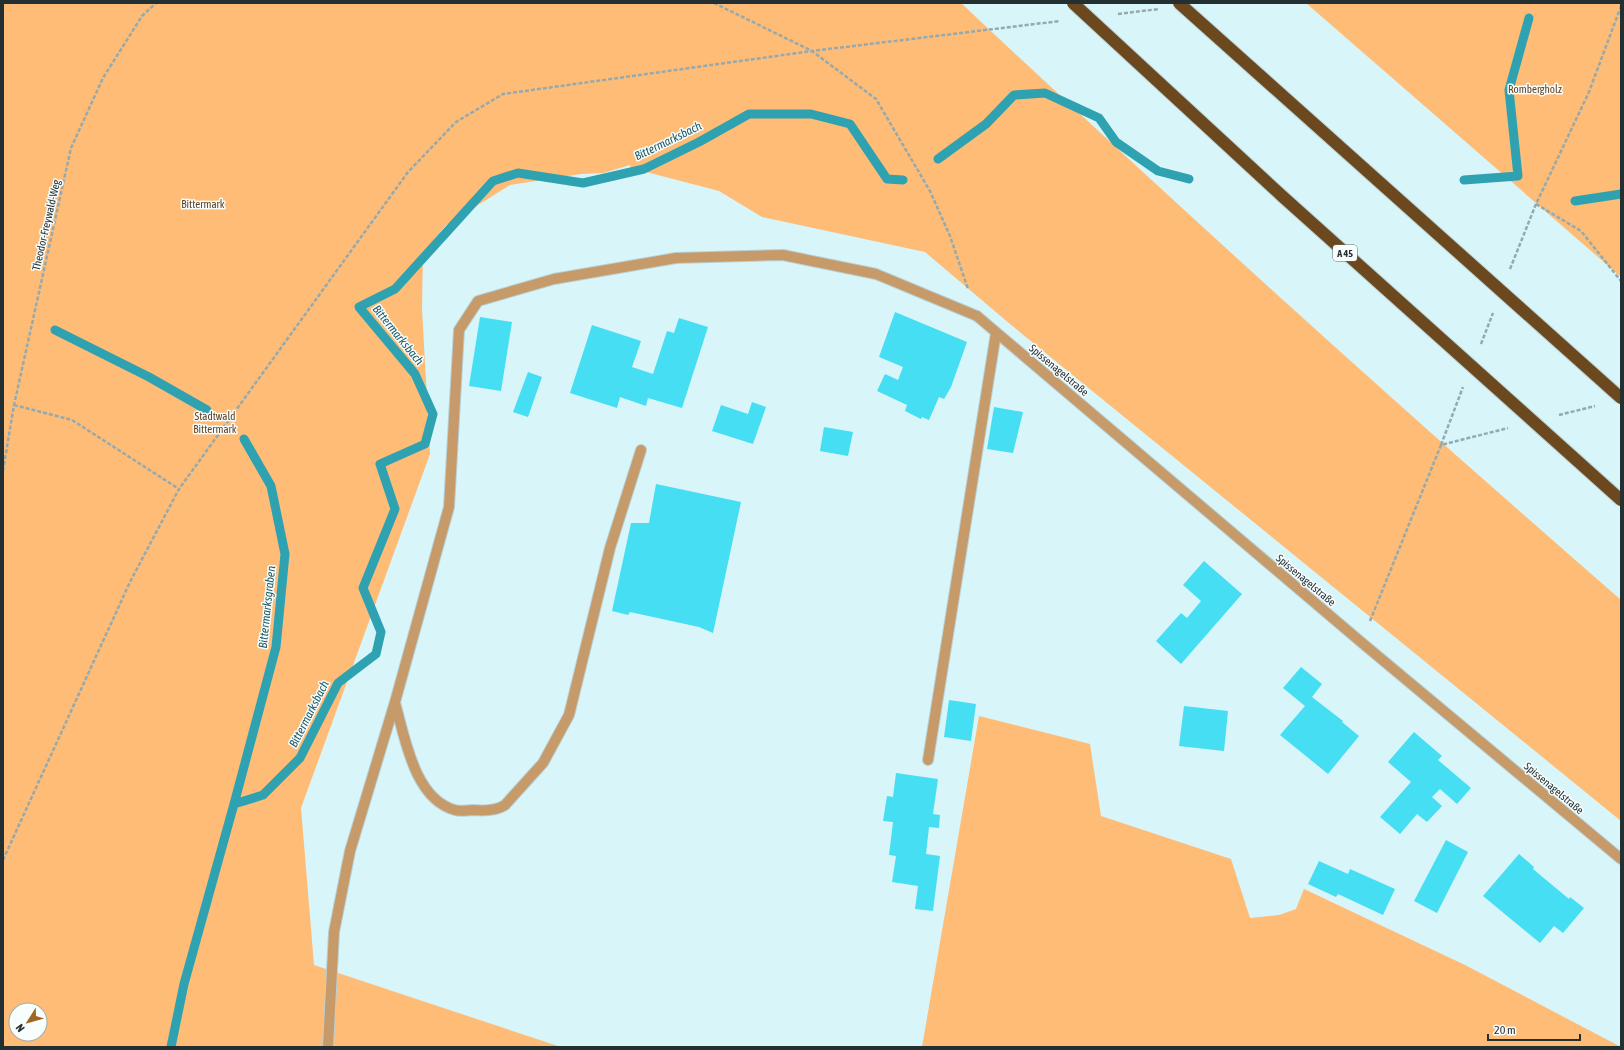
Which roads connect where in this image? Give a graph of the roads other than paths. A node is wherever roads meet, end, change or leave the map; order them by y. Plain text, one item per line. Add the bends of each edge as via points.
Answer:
1 (1073, 3) edge
2 (1179, 3) edge
3 (996, 332) junction
4 (1621, 398) edge
5 (641, 450) dead end
6 (1621, 500) edge
7 (395, 702) junction
8 (928, 760) dead end
9 (1621, 859) edge
10 (328, 1047) edge

1 - 6 highway, A 45, bridge via 1282,196
2 - 4 highway, bridge
3 - 7 street, Spissenagelstraße via 978,316 876,274 783,255 676,258 554,279 478,301 459,330 449,507
3 - 8 street
3 - 9 street, Spissenagelstraße
5 - 7 street via 610,548 569,715 543,762 505,805 483,811 455,810 438,802 416,775
7 - 10 street, Spissenagelstraße via 350,851 334,932

